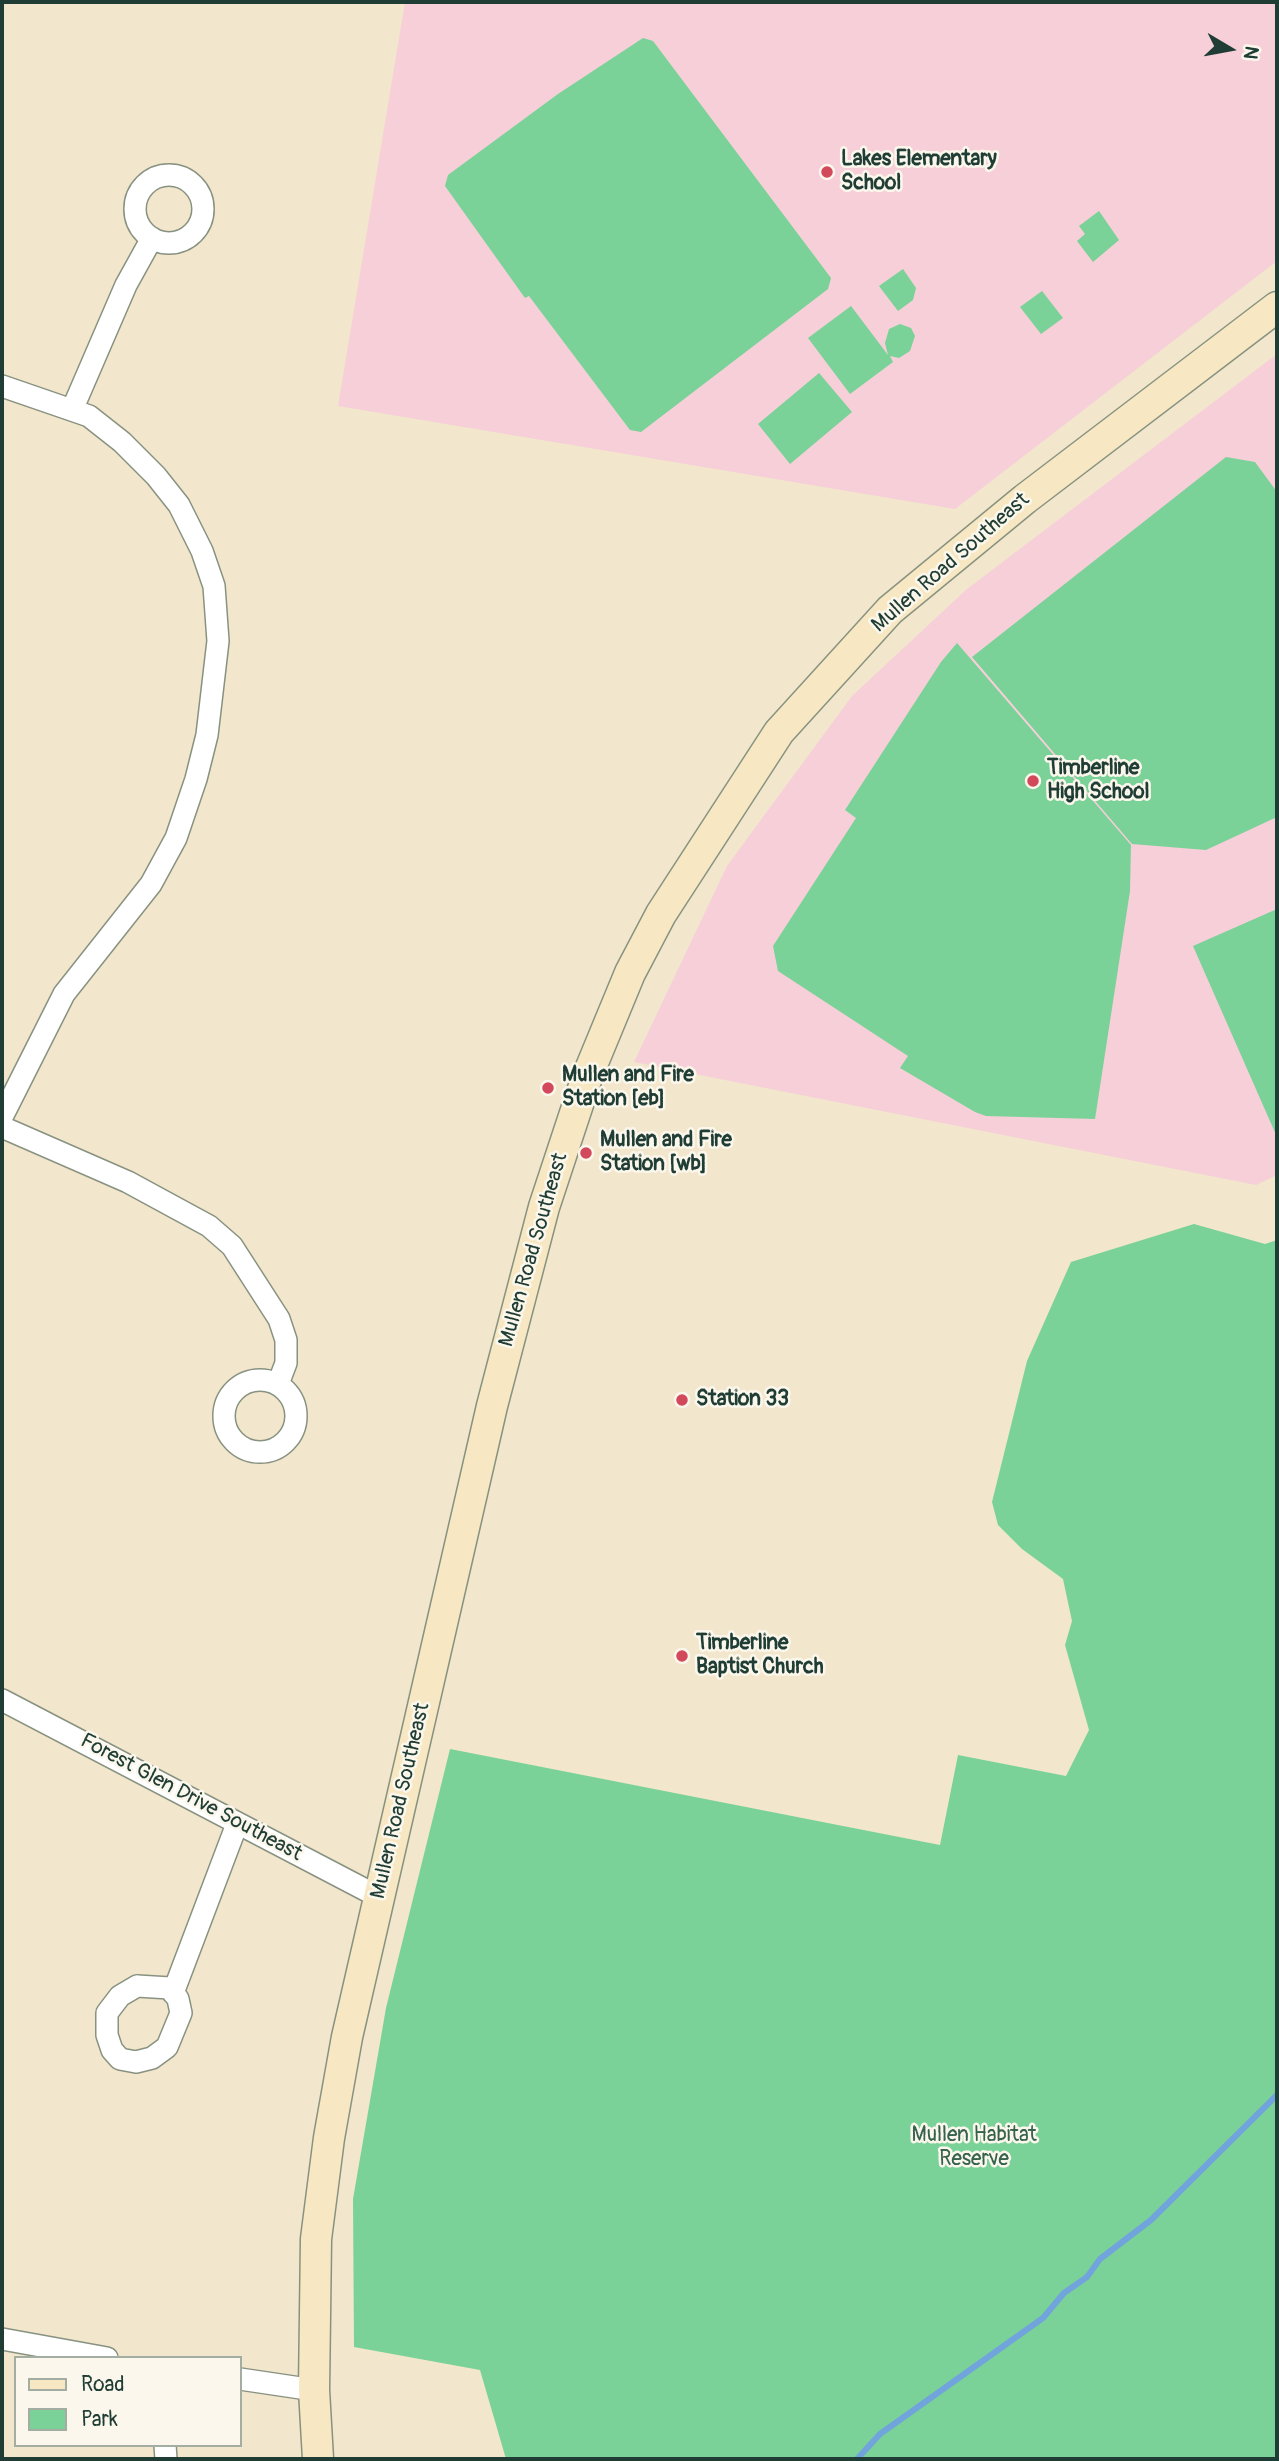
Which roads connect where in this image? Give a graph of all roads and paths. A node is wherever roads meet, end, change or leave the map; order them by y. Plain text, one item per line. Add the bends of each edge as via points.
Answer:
1 (152, 238) dead end
2 (1277, 307) edge
3 (2, 386) edge
4 (72, 410) junction
5 (2, 1117) edge
6 (2, 1127) edge
7 (278, 1384) dead end
8 (2, 1700) edge
9 (237, 1824) junction
10 (379, 1897) junction
11 (173, 1993) dead end
12 (2, 2339) edge
13 (96, 2356) edge
14 (242, 2379) edge
15 (314, 2390) junction
16 (318, 2459) edge

1 - 4 street via 126,285
2 - 10 street, Mullen Road Southeast via 1024,499 890,610 779,732 655,925 587,1077 550,1186 492,1406
3 - 4 street
4 - 5 street via 89,416 122,442 179,505 214,586 216,679 197,779 176,838 151,884 64,994
6 - 7 street via 128,1182 209,1226 232,1246 279,1319 286,1340 286,1363
8 - 9 street, Forest Glen Drive Southeast
9 - 10 street, Forest Glen Drive Southeast
9 - 11 street
10 - 15 street, Mullen Road Southeast via 346,2037 329,2138 313,2290
12 - 13 street
14 - 15 street
15 - 16 street, Mullen Road Southeast

